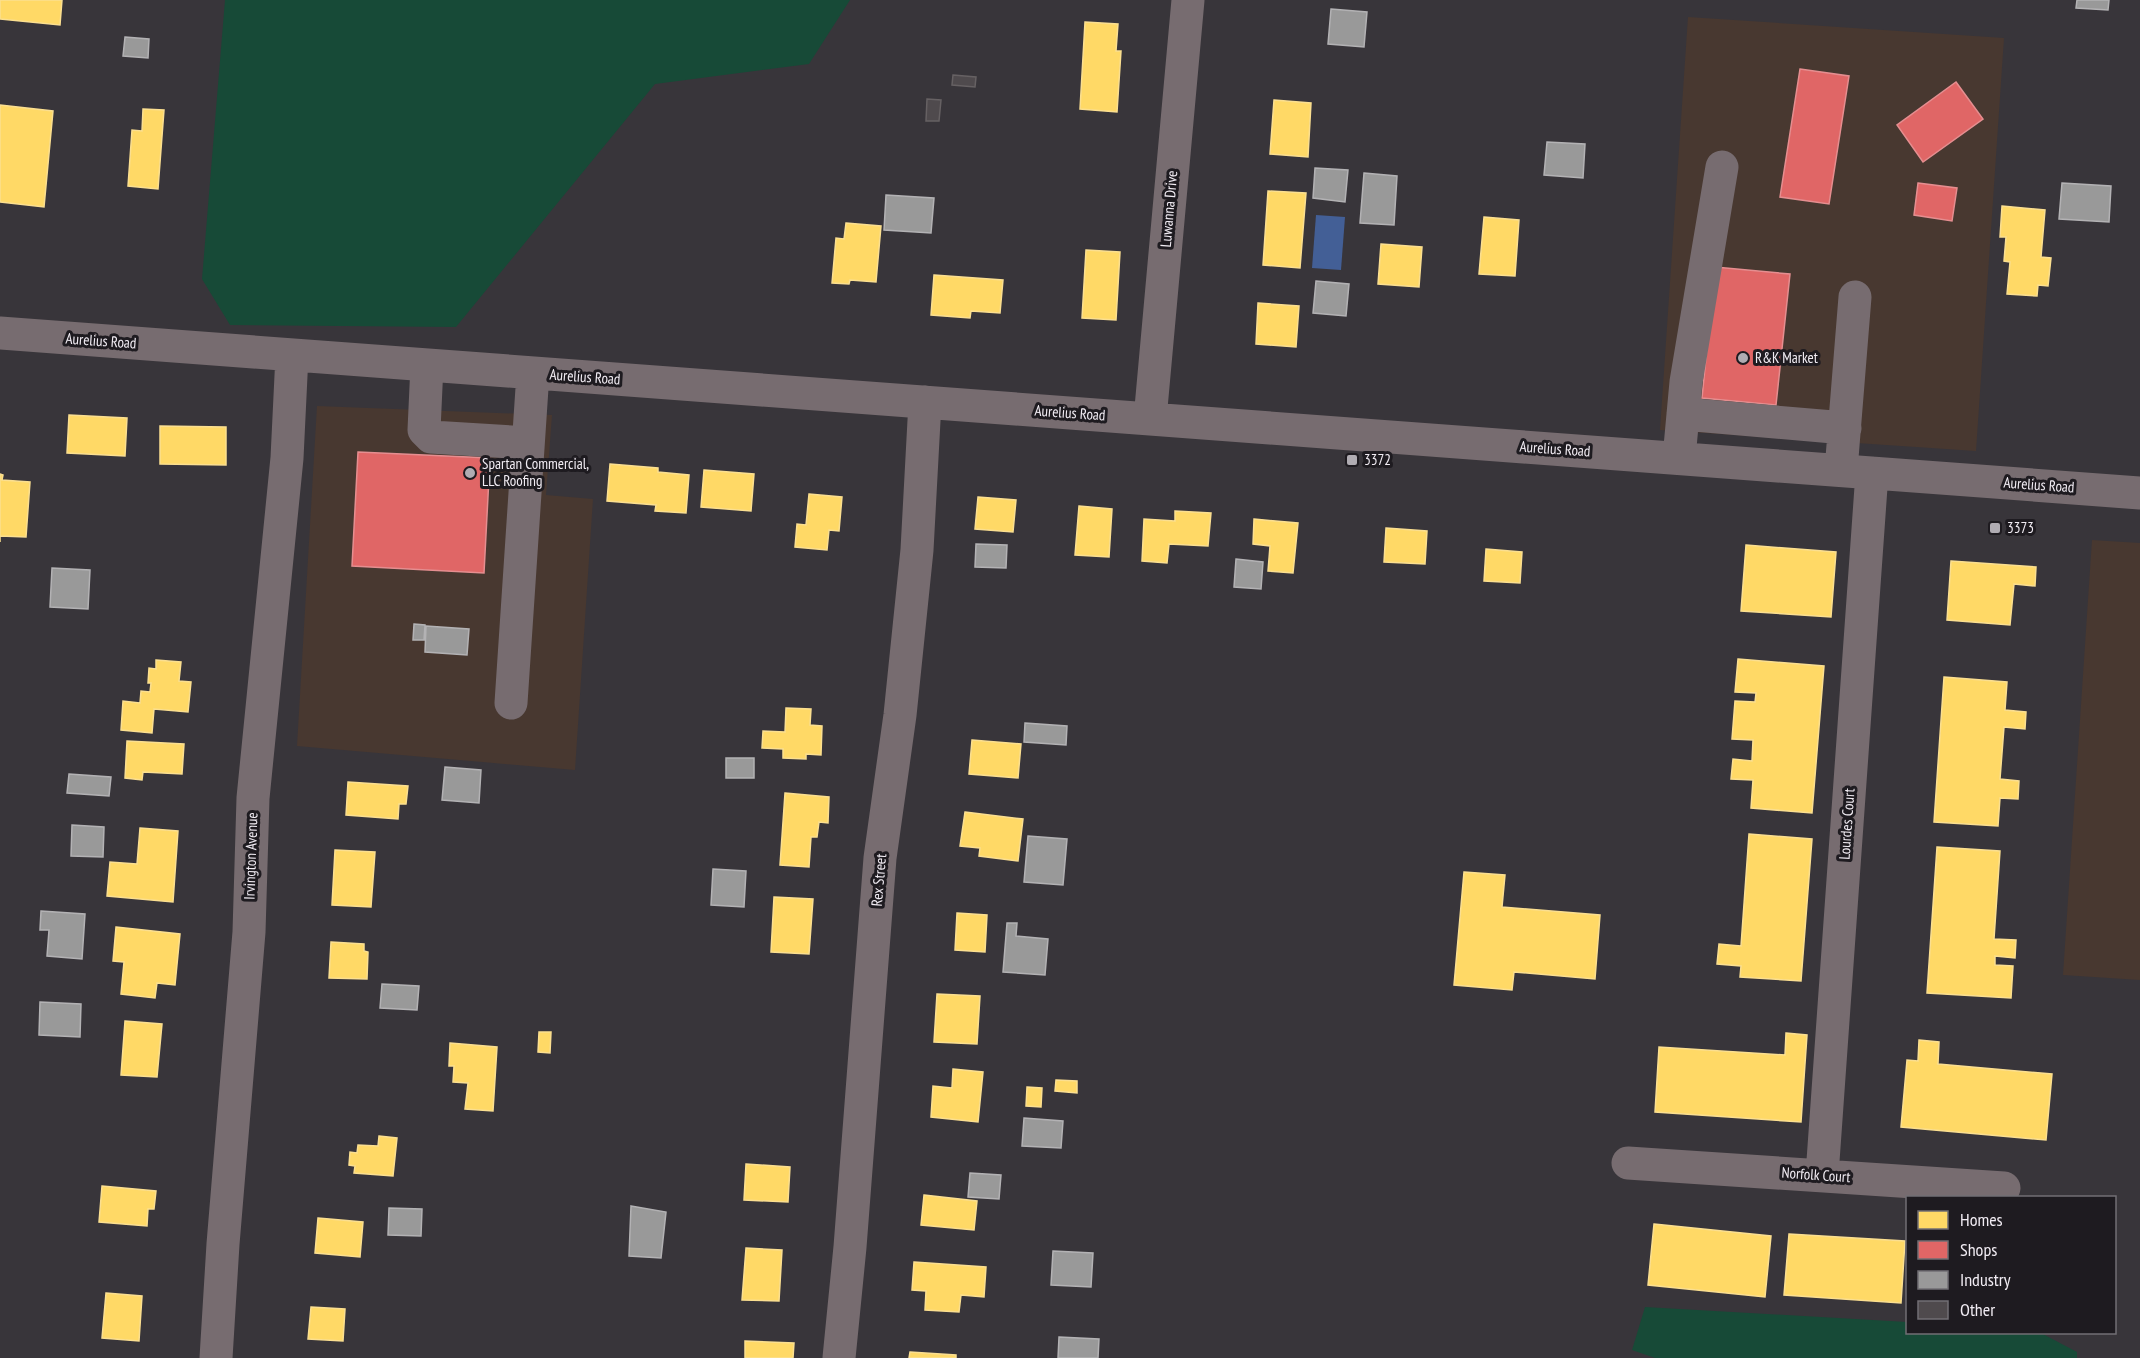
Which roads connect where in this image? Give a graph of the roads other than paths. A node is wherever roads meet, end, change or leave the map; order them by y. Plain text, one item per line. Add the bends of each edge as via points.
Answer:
1 (1188, 0) edge
2 (1722, 167) dead end
3 (1856, 297) dead end
4 (0, 333) edge
5 (292, 355) junction
6 (427, 365) junction
7 (533, 373) junction
8 (925, 402) junction
9 (1683, 414) junction
10 (1150, 419) junction
11 (1845, 428) junction
12 (528, 443) junction
13 (1679, 458) junction
14 (1856, 472) junction
15 (2140, 493) edge
16 (512, 703) dead end
17 (1628, 1163) dead end
18 (1821, 1175) junction
19 (2004, 1188) dead end
20 (216, 1358) edge
21 (839, 1358) edge

1 - 10 street, Luwanna Drive
2 - 9 street
3 - 11 street, Lourdes Court
4 - 5 street, Aurelius Road
5 - 6 street, Aurelius Road
5 - 20 street, Irvington Avenue via 287,458 253,798 249,932
6 - 7 street, Aurelius Road
6 - 12 street via 424,430 431,437
7 - 8 street, Aurelius Road
7 - 12 street
8 - 10 street, Aurelius Road
8 - 21 street, Rex Street via 917,550 880,858
9 - 11 street
9 - 13 street
10 - 13 street, Aurelius Road
11 - 14 street, Lourdes Court
12 - 16 street
13 - 14 street, Aurelius Road
14 - 15 street, Aurelius Road
14 - 18 street, Lourdes Court
17 - 18 street, Norfolk Court
18 - 19 street, Norfolk Court

